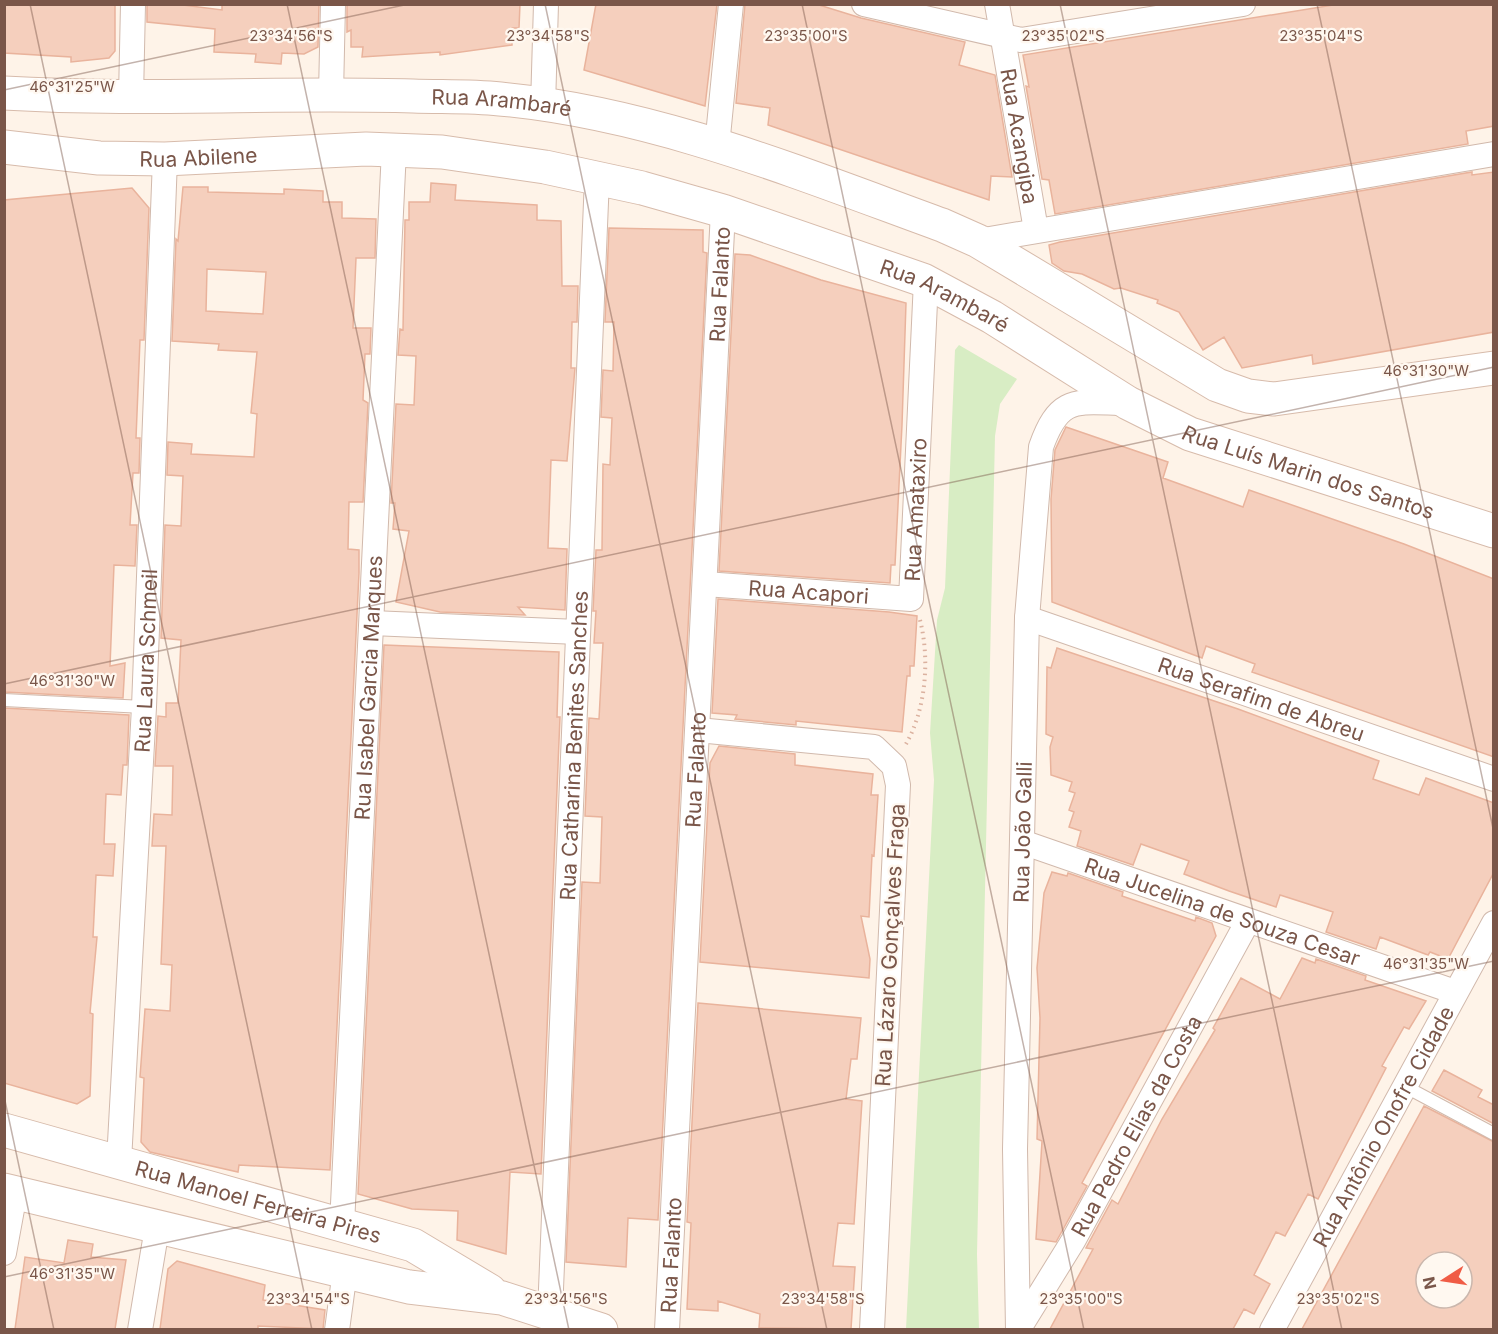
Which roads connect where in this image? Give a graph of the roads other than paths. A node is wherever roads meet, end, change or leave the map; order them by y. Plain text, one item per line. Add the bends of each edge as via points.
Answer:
1 (133, 4) edge
2 (333, 4) edge
3 (546, 4) edge
4 (731, 4) edge
5 (864, 4) edge
6 (997, 4) edge
7 (1243, 4) edge
8 (1003, 37) junction
9 (4, 93) edge
10 (332, 94) junction
11 (131, 97) junction
12 (543, 106) junction
13 (717, 146) junction
14 (394, 150) junction
15 (9, 152) edge
16 (1494, 154) edge
17 (165, 159) junction
18 (597, 178) junction
19 (723, 211) junction
20 (1036, 230) junction
21 (978, 241) junction
22 (926, 281) junction
23 (1494, 368) edge
24 (1128, 403) junction
25 (1494, 531) edge
26 (705, 584) junction
27 (911, 599) joint
28 (1027, 618) junction
29 (372, 623) junction
30 (578, 632) junction
31 (4, 700) edge
32 (144, 708) junction
33 (698, 730) junction
34 (1494, 779) edge
35 (1022, 842) junction
36 (1248, 921) junction
37 (1494, 922) edge
38 (1455, 992) junction
39 (1406, 1087) junction
40 (4, 1130) edge
41 (1494, 1134) edge
42 (119, 1161) junction
43 (10, 1192) edge
44 (342, 1225) junction
45 (157, 1228) junction
46 (4, 1253) edge
47 (345, 1271) junction
48 (528, 1312) edge
49 (140, 1329) edge
50 (337, 1329) edge
51 (601, 1329) edge
52 (667, 1329) edge
53 (872, 1329) edge
54 (1018, 1329) edge
55 (1272, 1329) edge

1 - 11 street
2 - 10 street
3 - 12 street
4 - 13 street
5 - 8 street
6 - 8 street, Rua Acangipa
7 - 8 street via 1038,39
8 - 20 street, Rua Acangipa
9 - 11 main road, Rua Arambaré
10 - 11 main road, Rua Arambaré
10 - 12 main road, Rua Arambaré via 500,99
12 - 13 main road, Rua Arambaré via 591,113
13 - 21 main road, Rua Arambaré via 821,180
14 - 17 main road, Rua Abilene via 366,148
14 - 18 main road, Rua Arambaré via 442,152
14 - 29 street, Rua Isabel Garcia Marques
15 - 17 main road, Rua Abilene
16 - 20 street
17 - 32 street, Rua Laura Schmeil
18 - 19 main road, Rua Arambaré
18 - 30 street, Rua Catharina Benites Sanches
19 - 22 main road, Rua Arambaré
19 - 26 street, Rua Falanto
20 - 21 street
21 - 23 main road, Rua Arambaré via 1217,386 1248,396 1274,399
22 - 24 main road, Rua Arambaré via 992,317
22 - 27 street, Rua Amataxiro
24 - 25 main road, Rua Luís Marin dos Santos via 1190,434
24 - 28 street, Rua João Galli via 1073,403 1060,410 1048,425 1041,447
26 - 27 street, Rua Acapori
26 - 33 street, Rua Falanto
28 - 34 street, Rua Serafim de Abreu
28 - 35 street, Rua João Galli
29 - 30 street
29 - 44 street, Rua Isabel Garcia Marques
30 - 48 street, Rua Catharina Benites Sanches
31 - 32 lane
32 - 42 street, Rua Laura Schmeil
33 - 52 street, Rua Falanto
33 - 53 street, Rua Lázaro Gonçalves Fraga via 874,747 894,766 898,785
35 - 36 street, Rua Jucelina de Souza Cesar
35 - 54 street, Rua João Galli via 1015,1149
36 - 38 street, Rua Jucelina de Souza Cesar
36 - 54 street, Rua Pedro Elias da Costa via 1073,1241
37 - 38 street, Rua Antônio Onofre Cidade
38 - 39 street, Rua Antônio Onofre Cidade
39 - 41 lane
39 - 55 street, Rua Antônio Onofre Cidade
40 - 42 main road, Rua Manoel Ferreira Pires
42 - 44 main road, Rua Manoel Ferreira Pires
43 - 45 main road, Rua Manoel Ferreira Pires
43 - 46 street
44 - 48 main road, Rua Manoel Ferreira Pires via 413,1245
45 - 47 main road, Rua Manoel Ferreira Pires
45 - 49 street
47 - 48 main road, Rua Manoel Ferreira Pires
47 - 50 street
48 - 51 main road, Rua Manoel Ferreira Pires

